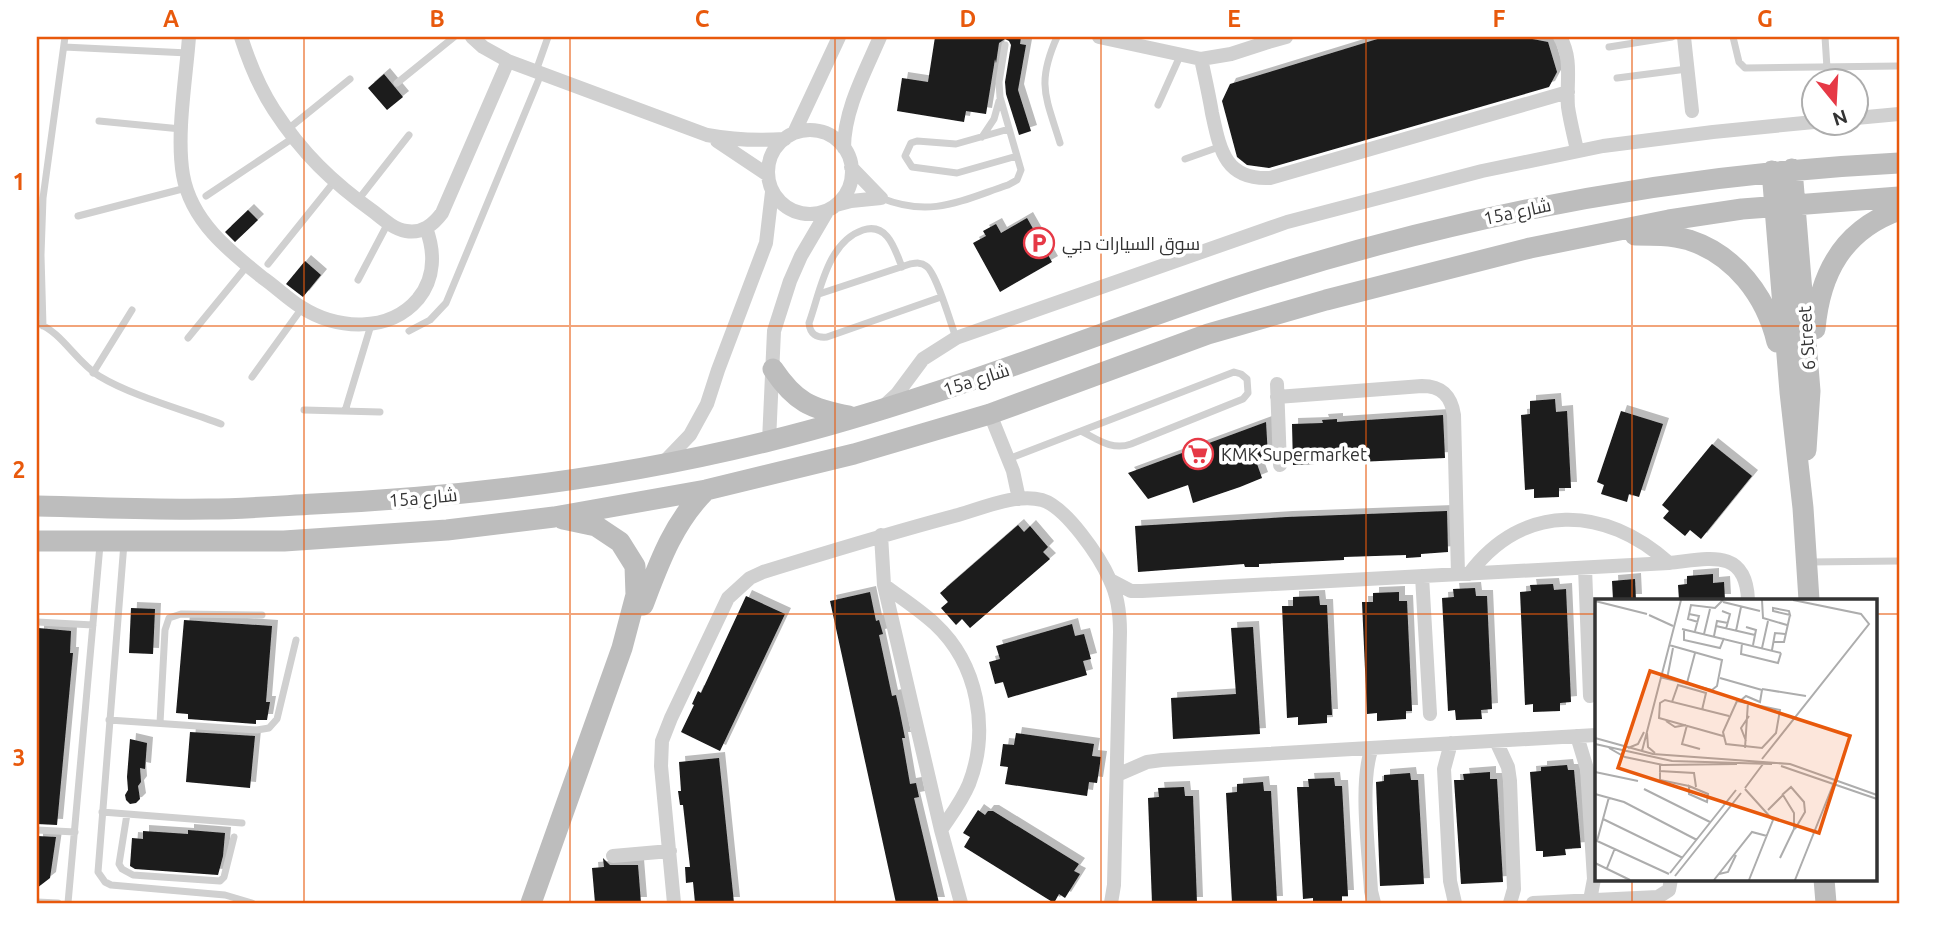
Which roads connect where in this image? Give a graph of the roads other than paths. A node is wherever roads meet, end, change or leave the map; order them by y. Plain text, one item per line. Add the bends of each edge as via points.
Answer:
1 (65, 37) edge
2 (189, 37) edge
3 (242, 37) edge
4 (454, 37) edge
5 (472, 37) edge
6 (548, 37) edge
7 (839, 37) edge
8 (880, 37) edge
9 (1057, 37) edge
10 (1099, 37) edge
11 (1286, 37) edge
12 (1560, 37) edge
13 (1672, 37) edge
14 (1684, 37) edge
15 (1733, 37) edge
16 (1825, 37) edge
17 (1265, 40) edge
18 (1005, 45) dead end
19 (64, 47) junction
20 (1609, 47) dead end
21 (188, 53) junction
22 (1180, 56) junction
23 (1201, 59) junction
24 (508, 61) junction
25 (1827, 66) edge
26 (1899, 66) edge
27 (1870, 67) edge
28 (1800, 68) edge
29 (1687, 69) junction
30 (539, 72) junction
31 (1617, 78) dead end
32 (350, 79) dead end
33 (397, 83) dead end
34 (1568, 92) junction
35 (1000, 97) junction
36 (1158, 105) dead end
37 (1692, 111) dead end
38 (1899, 114) edge
39 (1870, 117) edge
40 (99, 121) dead end
41 (1800, 123) edge
42 (182, 129) junction
43 (1009, 129) junction
44 (290, 134) junction
45 (409, 135) dead end
46 (706, 135) junction
47 (790, 136) junction
48 (982, 137) junction
49 (1060, 143) dead end
50 (1219, 147) junction
51 (844, 149) junction
52 (1577, 150) junction
53 (1017, 156) junction
54 (1185, 159) dead end
55 (37, 161) edge
56 (46, 163) junction
57 (1899, 163) edge
58 (851, 167) junction
59 (1782, 170) junction
60 (768, 175) junction
61 (334, 182) junction
62 (187, 188) junction
63 (772, 192) junction
64 (206, 196) dead end
65 (1899, 197) edge
66 (881, 198) junction
67 (357, 200) junction
68 (1785, 205) junction
69 (832, 207) junction
70 (1899, 210) edge
71 (78, 216) dead end
72 (388, 223) junction
73 (426, 228) junction
74 (1594, 234) junction
75 (268, 264) dead end
76 (247, 265) junction
77 (902, 267) junction
78 (358, 280) dead end
79 (819, 294) junction
80 (941, 297) junction
81 (302, 308) junction
82 (132, 310) dead end
83 (40, 325) edge
84 (370, 325) junction
85 (409, 331) dead end
86 (188, 338) dead end
87 (957, 338) junction
88 (773, 369) junction
89 (93, 373) junction
90 (252, 377) dead end
91 (1800, 391) junction
92 (304, 410) dead end
93 (878, 410) junction
94 (345, 411) junction
95 (380, 412) dead end
96 (990, 414) junction
97 (855, 417) junction
98 (221, 424) dead end
99 (1080, 431) junction
100 (768, 441) junction
101 (1008, 459) junction
102 (662, 464) junction
103 (1280, 465) dead end
104 (706, 490) junction
105 (1019, 499) junction
106 (37, 506) edge
107 (210, 509) junction
108 (554, 517) junction
109 (37, 518) edge
110 (881, 535) junction
111 (37, 541) edge
112 (100, 541) junction
113 (124, 542) junction
114 (1899, 561) edge
115 (1806, 562) junction
116 (1669, 563) junction
117 (1585, 568) junction
118 (1464, 574) junction
119 (1422, 576) junction
120 (1110, 580) junction
121 (884, 585) junction
122 (1748, 599) edge
123 (1809, 599) edge
124 (262, 615) dead end
125 (37, 622) edge
126 (93, 625) junction
127 (296, 640) dead end
128 (622, 648) junction
129 (1590, 696) dead end
130 (1430, 714) dead end
131 (109, 720) junction
132 (160, 723) junction
133 (1595, 735) edge
134 (1577, 736) junction
135 (1496, 741) junction
136 (1451, 743) junction
137 (1372, 748) junction
138 (1117, 775) junction
139 (103, 812) junction
140 (127, 814) junction
141 (242, 823) dead end
142 (37, 830) edge
143 (941, 830) junction
144 (75, 832) junction
145 (234, 837) dead end
146 (670, 851) junction
147 (613, 856) dead end
148 (1671, 880) edge
149 (1825, 880) edge
150 (1590, 900) junction
151 (37, 902) edge
152 (58, 903) edge
153 (68, 903) edge
154 (252, 903) edge
155 (531, 903) edge
156 (674, 903) edge
157 (961, 903) edge
158 (1111, 903) edge
159 (1374, 903) edge
160 (1455, 903) edge
161 (1510, 903) edge
162 (1533, 903) edge
163 (1826, 903) edge

1 - 19 lane
2 - 21 street
3 - 44 street via 260,86
4 - 33 lane
5 - 24 street
6 - 30 lane
7 - 47 street
8 - 51 street via 849,116
9 - 49 lane via 1046,61 1044,82
10 - 22 street
11 - 17 street
12 - 34 street via 1568,60
13 - 20 lane
14 - 29 street
15 - 28 lane via 1745,68
16 - 25 lane
17 - 23 street via 1224,56
18 - 35 lane
19 - 21 lane
19 - 56 lane
21 - 42 street
22 - 23 street
22 - 36 lane
23 - 50 street
24 - 30 street
24 - 73 street via 447,203
26 - 27 lane
29 - 31 lane
29 - 37 street
30 - 46 street
30 - 85 lane via 452,292 439,312
32 - 44 lane
34 - 50 street via 1270,178 1238,171
34 - 52 street
35 - 43 lane
35 - 48 lane
38 - 39 street
40 - 42 lane
41 - 52 street
42 - 62 street
43 - 48 lane
43 - 53 lane
44 - 61 street
44 - 64 lane
45 - 67 lane
46 - 47 street via 746,141
46 - 60 street
47 - 51 street via 808,130 822,132
47 - 60 street via 775,149
48 - 53 lane via 956,144 917,141 905,156 912,167 949,174
50 - 54 lane
51 - 58 street
52 - 87 street via 1287,222
53 - 66 lane via 1020,175 1013,183 945,206 923,209
55 - 56 lane
56 - 83 lane
57 - 59 main road, 15a شارع
58 - 66 street
58 - 69 street via 845,194
59 - 68 main road, 6 Street
59 - 93 main road, 15a شارع via 1594,195 1398,240 1232,289
60 - 63 street
61 - 67 street
61 - 75 lane
62 - 71 lane
62 - 76 street via 214,236
63 - 69 street via 791,210 803,214
63 - 102 street via 766,243 707,404 690,435
65 - 68 main road, 15a شارع
66 - 69 street
67 - 72 street
68 - 74 main road, 15a شارع
68 - 91 main road, 6 Street
69 - 88 street via 801,256 781,307 774,331
70 - 91 main road via 1867,226 1845,245 1829,268 1819,294
72 - 73 street via 406,231
72 - 78 lane
73 - 84 street via 432,267 423,293 400,314
74 - 91 main road via 1688,240 1738,270 1759,295
74 - 96 main road, 15a شارع via 1428,273 1208,334
76 - 81 street
76 - 86 lane
77 - 79 lane
77 - 79 lane via 889,237 876,229 862,230 836,252
77 - 80 lane via 927,266
79 - 80 lane via 809,323 812,333 821,337
80 - 87 lane
81 - 84 street via 335,321
81 - 90 lane
82 - 89 lane
83 - 89 lane
84 - 94 lane
87 - 93 street via 923,359 897,394
88 - 97 main road via 797,399 825,412
88 - 100 street
89 - 98 lane
91 - 115 main road, 6 Street
92 - 94 lane
93 - 97 main road, 15a شارع
94 - 95 lane
96 - 101 street
96 - 104 main road, 15a شارع
97 - 100 main road, 15a شارع
99 - 99 lane via 1109,445 1124,446 1243,399 1248,393 1247,379 1234,372
99 - 101 lane
100 - 102 main road, 15a شارع
100 - 108 main road via 758,459 747,467 590,500
101 - 105 street
102 - 107 main road, 15a شارع via 489,491
103 - 118 street via 1277,390 1422,386 1441,390 1454,415
104 - 108 main road, 15a شارع
104 - 128 main road via 674,529
105 - 110 street
105 - 120 street via 1041,500 1064,513
106 - 107 main road, 15a شارع
107 - 109 main road via 176,517
108 - 113 main road, 15a شارع via 284,541
108 - 128 main road via 603,530 629,553 636,595
110 - 121 street
110 - 146 street via 763,572 728,598 662,741
111 - 112 main road, 15a شارع
112 - 113 main road, 15a شارع
112 - 126 lane
113 - 131 lane
114 - 115 lane
115 - 123 main road, 6 Street
116 - 117 street
116 - 118 street via 1650,546 1616,528 1578,520 1553,521 1505,538
116 - 122 street via 1712,558 1732,562 1745,578
117 - 118 street
117 - 129 street
118 - 119 street
119 - 120 street via 1142,591 1131,591
119 - 130 street
120 - 138 street via 1120,615
121 - 143 street
121 - 143 street via 951,641 977,700 975,764 969,785
124 - 132 lane via 181,614 169,618
125 - 126 lane
126 - 144 lane
127 - 132 lane via 277,719 269,728
128 - 155 main road
131 - 132 lane
131 - 139 lane
133 - 134 street
134 - 135 street
134 - 150 street via 1587,769 1594,879
135 - 136 street
135 - 161 street via 1510,781 1514,889
136 - 137 street
136 - 160 street via 1444,769
137 - 138 street via 1162,760
137 - 159 street via 1365,780
138 - 158 street
139 - 140 lane
139 - 154 lane via 98,872 105,882 225,895
140 - 141 lane
140 - 145 lane via 120,864 133,875 220,881
142 - 144 lane
143 - 157 street
144 - 153 lane
146 - 147 street
146 - 156 street
148 - 150 street via 1668,890 1658,897
149 - 163 main road
150 - 162 street
151 - 152 lane

